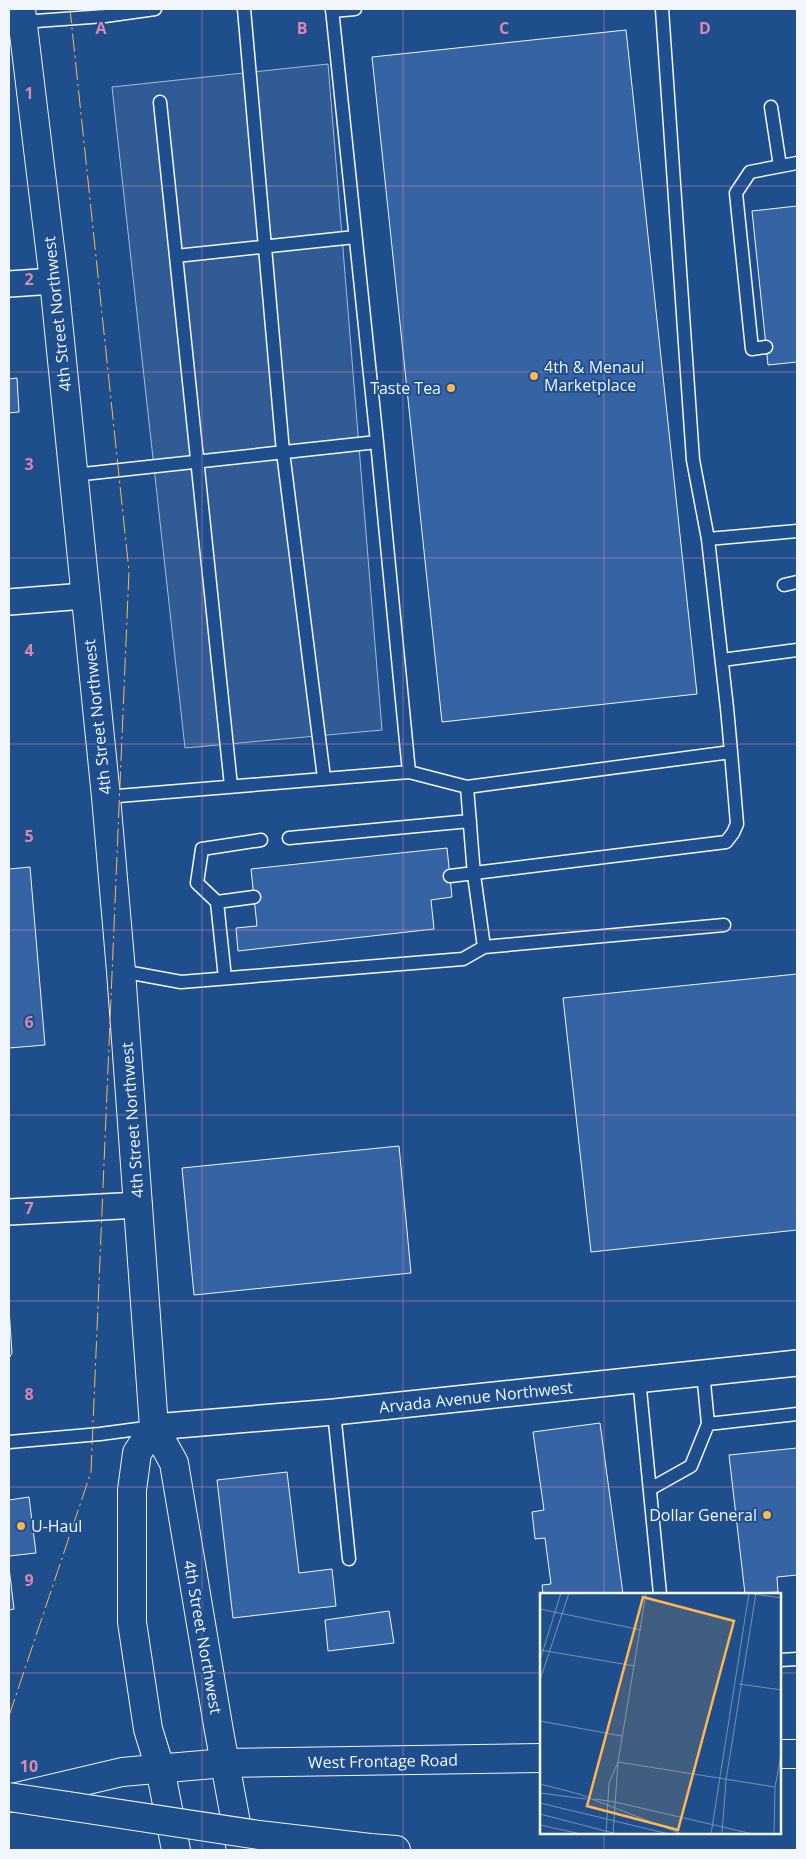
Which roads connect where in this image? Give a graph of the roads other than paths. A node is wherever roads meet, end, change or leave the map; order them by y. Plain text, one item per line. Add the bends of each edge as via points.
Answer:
1 (156, 9) edge
2 (244, 9) edge
3 (355, 9) edge
4 (662, 9) edge
5 (332, 10) edge
6 (22, 16) edge
7 (160, 102) dead end
8 (771, 107) dead end
9 (797, 163) edge
10 (780, 166) junction
11 (355, 237) junction
12 (266, 246) junction
13 (176, 256) junction
14 (54, 281) junction
15 (9, 284) edge
16 (766, 347) dead end
17 (377, 442) junction
18 (283, 452) junction
19 (197, 462) junction
20 (74, 475) junction
21 (797, 531) edge
22 (708, 539) junction
23 (797, 582) edge
24 (784, 585) dead end
25 (84, 596) junction
26 (9, 602) edge
27 (797, 650) edge
28 (722, 660) junction
29 (731, 752) junction
30 (409, 772) junction
31 (324, 778) junction
32 (231, 786) junction
33 (467, 787) junction
34 (106, 798) junction
35 (470, 821) junction
36 (290, 838) dead end
37 (261, 840) dead end
38 (474, 874) junction
39 (450, 876) dead end
40 (254, 897) dead end
41 (217, 902) junction
42 (724, 925) dead end
43 (484, 947) junction
44 (121, 970) junction
45 (225, 978) junction
46 (138, 1206) junction
47 (9, 1212) edge
48 (796, 1366) edge
49 (703, 1372) junction
50 (640, 1379) junction
51 (334, 1412) junction
52 (797, 1414) edge
53 (708, 1424) junction
54 (154, 1426) junction
55 (9, 1442) edge
56 (650, 1489) junction
57 (349, 1559) dead end
58 (660, 1593) edge
59 (797, 1658) edge
60 (781, 1660) edge
61 (781, 1754) edge
62 (797, 1754) edge
63 (540, 1758) edge
64 (225, 1763) junction
65 (160, 1768) junction
66 (9, 1798) edge
67 (383, 1849) edge
68 (176, 1850) edge
69 (241, 1850) edge

1 - 6 lane via 105,16
2 - 12 lane
3 - 5 lane
4 - 22 lane via 693,460
5 - 11 lane
6 - 14 main road, 4th Street Northwest
7 - 13 lane
8 - 10 lane
9 - 10 lane
10 - 16 lane via 750,172 736,193 752,349
11 - 12 lane
11 - 17 lane
12 - 13 lane
12 - 18 lane
13 - 19 lane
14 - 15 street
14 - 20 main road, 4th Street Northwest
17 - 18 lane
17 - 30 lane
18 - 19 lane
18 - 31 lane
19 - 20 lane
19 - 32 lane
20 - 25 main road, 4th Street Northwest
21 - 22 lane
22 - 28 lane
23 - 24 lane
25 - 26 street
25 - 34 main road, 4th Street Northwest
27 - 28 lane
28 - 29 lane
29 - 33 lane
29 - 38 lane via 736,824 726,842
30 - 31 lane
30 - 33 lane
31 - 32 lane
32 - 34 lane
33 - 35 lane
34 - 44 main road, 4th Street Northwest
35 - 36 lane
35 - 38 lane
37 - 41 lane via 202,849 197,883
38 - 39 lane
38 - 43 lane
40 - 41 lane
41 - 45 lane
42 - 43 lane
43 - 45 lane via 464,959
44 - 45 lane via 181,982
44 - 46 main road, 4th Street Northwest
46 - 47 street
46 - 54 main road, 4th Street Northwest
48 - 49 street, Arvada Avenue Northwest
49 - 50 street, Arvada Avenue Northwest
49 - 53 lane
50 - 51 street, Arvada Avenue Northwest
50 - 56 lane
51 - 54 street, Arvada Avenue Northwest
51 - 57 lane
52 - 53 lane
53 - 56 lane via 691,1466
54 - 55 lane
54 - 64 main road, 4th Street Northwest via 174,1463
54 - 65 main road via 137,1452 132,1490 132,1622 148,1729
56 - 58 lane
59 - 60 lane
61 - 62 main road
63 - 64 main road, West Frontage Road
64 - 65 main road, West Frontage Road
64 - 69 main road, 4th Street Northwest
65 - 66 main road, West Frontage Road via 122,1772
65 - 68 main road
66 - 67 main road, bridge via 259,1835

